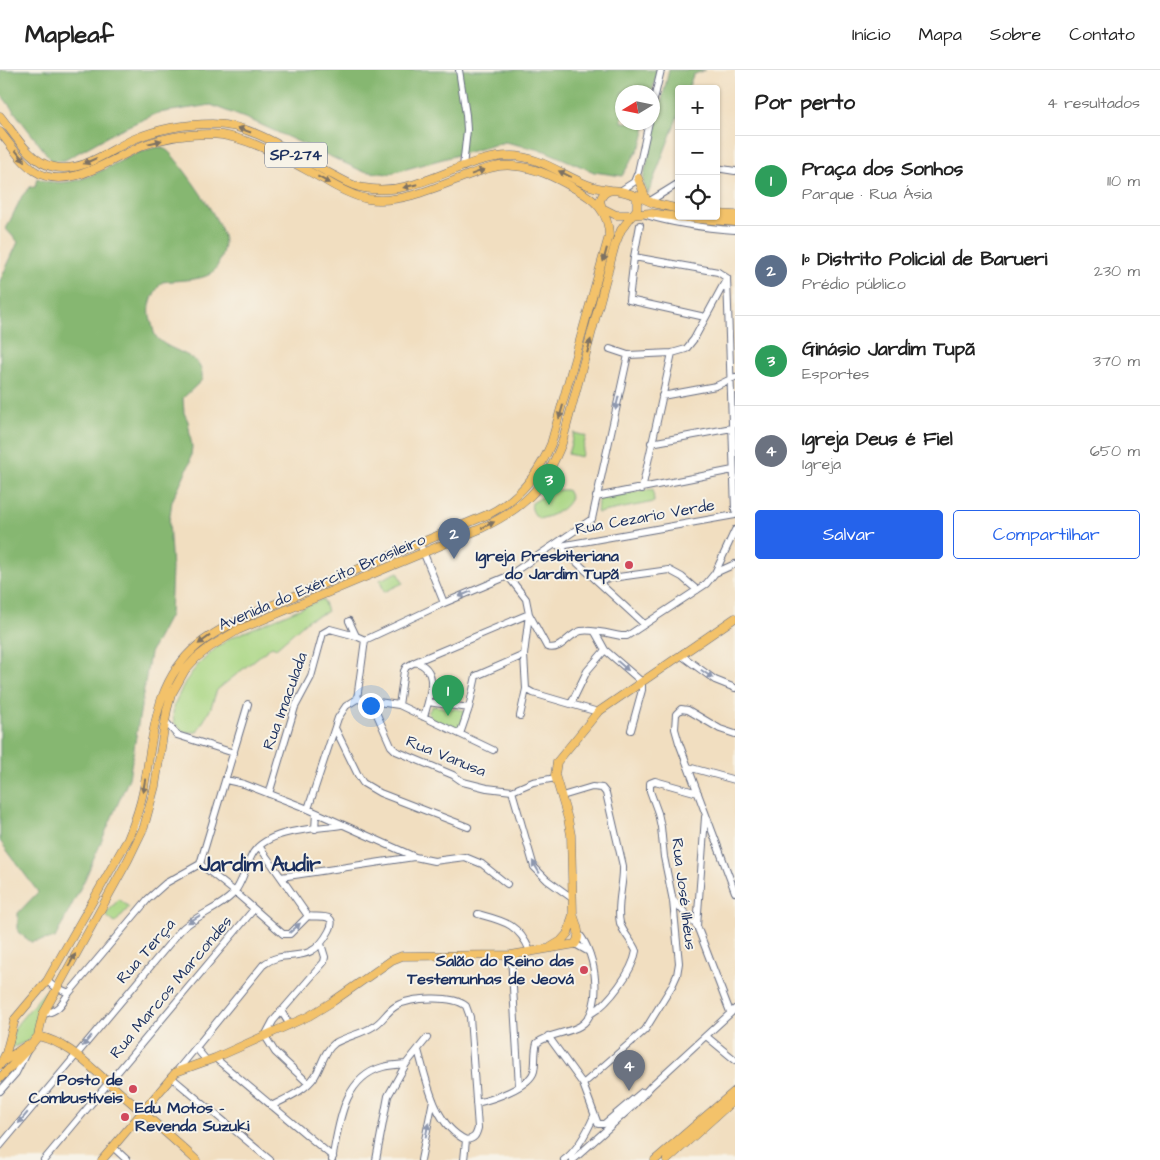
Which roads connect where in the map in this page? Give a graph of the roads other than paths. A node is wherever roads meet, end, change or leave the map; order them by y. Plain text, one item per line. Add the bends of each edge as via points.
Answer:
1 (459, 70) edge
2 (661, 70) edge
3 (657, 85) edge
4 (0, 116) edge
5 (647, 130) edge
6 (0, 132) edge
7 (463, 167) junction
8 (720, 168) edge
9 (735, 170) edge
10 (638, 175) junction
11 (675, 185) edge
12 (610, 190) junction
13 (620, 191) junction
14 (643, 199) junction
15 (602, 208) junction
16 (675, 208) edge
17 (640, 214) junction
18 (720, 214) edge
19 (631, 215) junction
20 (735, 215) edge
21 (735, 222) edge
22 (640, 225) dead end
23 (735, 230) edge
24 (634, 257) junction
25 (727, 278) junction
26 (705, 317) junction
27 (610, 349) dead end
28 (672, 353) junction
29 (628, 355) junction
30 (732, 379) edge
31 (662, 396) junction
32 (732, 428) junction
33 (651, 444) junction
34 (733, 470) junction
35 (642, 489) junction
36 (596, 497) junction
37 (735, 510) edge
38 (735, 515) edge
39 (735, 530) edge
40 (420, 544) junction
41 (558, 545) junction
42 (423, 553) junction
43 (735, 564) edge
44 (715, 573) junction
45 (508, 576) junction
46 (597, 580) junction
47 (697, 590) junction
48 (444, 603) junction
49 (529, 614) junction
50 (735, 618) edge
51 (349, 621) dead end
52 (644, 624) junction
53 (595, 632) junction
54 (356, 636) junction
55 (365, 640) junction
56 (605, 650) junction
57 (524, 655) junction
58 (681, 655) junction
59 (415, 662) junction
60 (642, 682) junction
61 (735, 688) edge
62 (526, 689) junction
63 (357, 699) junction
64 (160, 700) junction
65 (372, 701) junction
66 (428, 702) junction
67 (248, 704) dead end
68 (571, 704) junction
69 (399, 705) junction
70 (469, 708) junction
71 (167, 710) junction
72 (598, 712) junction
73 (520, 716) dead end
74 (424, 717) junction
75 (166, 722) junction
76 (335, 728) junction
77 (631, 730) dead end
78 (460, 734) junction
79 (735, 734) edge
80 (177, 735) junction
81 (163, 740) junction
82 (494, 750) dead end
83 (234, 752) junction
84 (688, 767) junction
85 (556, 778) junction
86 (226, 780) junction
87 (735, 780) edge
88 (512, 790) junction
89 (698, 793) junction
90 (269, 794) junction
91 (562, 796) junction
92 (308, 809) junction
93 (316, 813) junction
94 (705, 813) junction
95 (341, 825) junction
96 (468, 827) dead end
97 (315, 828) junction
98 (714, 838) junction
99 (703, 839) junction
100 (259, 846) junction
101 (415, 857) junction
102 (200, 864) junction
103 (282, 877) junction
104 (507, 884) dead end
105 (235, 892) junction
106 (735, 892) edge
107 (572, 898) junction
108 (673, 901) junction
109 (254, 909) junction
110 (478, 914) dead end
111 (573, 914) junction
112 (308, 916) junction
113 (697, 926) junction
114 (568, 933) junction
115 (579, 934) junction
116 (321, 944) junction
117 (575, 944) junction
118 (547, 949) junction
119 (530, 951) junction
120 (589, 952) junction
121 (511, 955) junction
122 (47, 981) junction
123 (57, 988) junction
124 (69, 993) junction
125 (281, 1011) junction
126 (733, 1011) edge
127 (592, 1013) junction
128 (43, 1014) junction
129 (290, 1025) junction
130 (38, 1036) junction
131 (264, 1036) junction
132 (548, 1036) junction
133 (706, 1036) junction
134 (427, 1038) dead end
135 (196, 1048) junction
136 (28, 1049) junction
137 (418, 1050) junction
138 (77, 1054) junction
139 (211, 1059) junction
140 (735, 1060) edge
141 (1, 1064) edge
142 (406, 1064) junction
143 (174, 1075) junction
144 (0, 1078) edge
145 (110, 1083) junction
146 (308, 1083) junction
147 (583, 1084) junction
148 (519, 1086) junction
149 (651, 1086) junction
150 (0, 1091) edge
151 (735, 1091) edge
152 (433, 1099) junction
153 (735, 1099) edge
154 (476, 1103) junction
155 (271, 1106) junction
156 (143, 1111) junction
157 (594, 1116) junction
158 (466, 1140) junction
159 (0, 1146) edge
160 (112, 1147) junction
161 (332, 1159) edge
162 (44, 1160) edge
163 (102, 1160) edge
164 (127, 1160) edge
165 (196, 1160) edge
166 (270, 1160) edge
167 (376, 1160) edge
168 (421, 1160) edge
169 (464, 1160) edge
170 (564, 1160) edge
171 (573, 1160) edge
172 (655, 1160) edge
173 (667, 1160) edge

1 - 7 street via 467,122
2 - 3 street
7 -> 4 main road, SP-274 via 410,186 363,188 259,136 213,124 152,133 79,166 55,168 39,161 28,151
5 - 10 street
6 -> 15 main road, SP-274 via 27,165 35,172 51,177 80,174 146,145 182,136 212,134 249,143 367,199 416,194 488,168 513,166 534,170 563,182 585,193
12 -> 7 main road, SP-274 via 586,185 539,162 518,156 494,158
8 - 9 street
10 - 13 street via 634,182
10 - 14 main road
11 - 14 street
12 - 13 main road
12 - 15 main road via 601,197
13 - 14 main road
14 - 16 main road
14 - 19 main road, Avenida do Exército Brasileiro
15 - 19 main road via 611,213
15 -> 40 main road, Avenida do Exército Brasileiro via 609,226 606,250 554,437 538,471 524,489 502,508
17 - 19 main road
17 - 21 main road
17 - 23 street via 675,223
18 - 20 main road
42 -> 19 main road, Avenida do Exército Brasileiro via 510,513 532,495 549,473 562,443 615,245
22 - 24 street
24 - 25 street via 718,272
24 - 26 street via 629,300
25 - 26 street
25 - 30 street
26 - 28 street via 690,345
27 - 29 street
28 - 29 street
28 - 31 street
29 -> 36 street
30 - 31 street via 716,386
30 - 32 street
31 - 33 street
32 - 33 street
32 - 34 street
33 - 35 street
34 - 35 street
34 - 37 street
35 - 36 street
36 - 41 street via 592,519
38 - 41 street, Rua Cezario Verde
39 - 44 street
40 - 42 street
40 -> 64 main road, Avenida do Exército Brasileiro via 222,628 187,655
41 - 45 street
41 - 46 street
42 - 48 street
42 - 71 main road, Avenida do Exército Brasileiro via 224,638 185,670 171,695
43 - 44 street
44 - 47 street
45 -> 48 street
45 - 49 street via 526,599
46 - 47 street via 669,570
46 - 52 street
47 - 52 street
48 - 55 street
49 - 53 street via 543,642 551,649 577,632
49 - 57 street
49 - 59 street
50 - 58 main road
51 - 54 street
52 - 53 street via 627,636
53 - 56 street
54 - 55 street, Rua Imaculada
54 - 90 street, Rua Imaculada via 330,629 323,633 311,677 295,707
55 - 63 street
56 -> 60 street
56 - 68 street via 587,671
57 - 62 street
57 - 70 street via 479,673 474,680
58 - 60 main road
58 -> 61 street via 715,680
59 - 66 street via 424,665 431,674
59 - 69 street via 404,671
60 - 72 main road
60 - 77 street
62 - 68 street
62 - 73 street
63 - 65 street
63 - 76 street via 342,711
64 - 71 main road
64 -> 122 main road, Avenida do Exército Brasileiro via 137,817 116,861
65 - 69 street
65 - 88 street, Rua Vanusa via 396,751 463,782
66 - 70 street
66 - 74 street
67 - 83 street
68 - 72 street
69 - 74 street
70 - 78 street
71 - 75 main road, Avenida do Exército Brasileiro
72 - 85 main road via 559,760
74 - 78 street
75 - 80 street
75 - 81 main road, Avenida do Exército Brasileiro
76 - 92 street
76 - 96 street via 363,783 380,793
78 - 82 street
79 - 84 street via 713,726 683,708 678,710 675,729
80 - 81 street
80 - 83 street
123 -> 81 main road, Avenida do Exército Brasileiro via 144,827
83 - 86 street
84 - 87 street
84 - 89 street
85 - 88 street
85 - 91 main road
86 - 90 street
86 - 102 street
107 -> 88 street via 534,867
89 - 94 street
89 - 108 street, Rua José Ilhéus via 655,781 649,786 658,813
90 - 92 street
91 - 107 main road via 571,834
91 - 127 street via 596,787 606,793 623,866 620,922 636,951 615,992
92 - 93 street
93 - 95 street
93 - 97 street
94 - 98 street
94 - 99 street
95 - 97 street
95 - 101 street
97 - 100 street via 273,836
98 - 99 street via 706,836
98 - 106 street
99 - 113 street
100 - 103 street
100 - 105 street, Rua Terça
101 - 103 street
101 - 104 street via 434,861 465,857 482,864
102 - 105 street
102 - 124 street via 166,883 148,899
103 - 112 street
105 - 109 street
105 -> 138 street, Rua Terça via 187,924
107 - 111 main road
108 - 113 street
108 - 147 street, Rua José Ilhéus via 679,963 672,986 645,1030
109 -> 112 street via 286,935
109 - 145 street, Rua Marcos Marcondes
110 - 119 street via 507,922 524,938
111 - 114 main road
111 - 115 main road
112 - 116 street via 330,920 331,927
113 - 126 street
114 - 115 main road
114 - 117 main road via 569,940
114 - 118 main road
115 - 117 main road
115 - 120 street
116 - 125 street via 324,962
116 - 135 street via 306,955 278,958 258,970
117 - 118 main road
117 - 120 street
118 - 119 main road
119 - 121 main road
120 - 127 street via 595,982
121 - 129 main road via 402,956
121 - 148 street
122 - 123 street
122 - 141 main road, Avenida do Exército Brasileiro via 15,1019
123 - 124 street
123 - 128 main road, Avenida do Exército Brasileiro
124 - 128 street via 59,1007
125 - 129 street
125 - 131 street
126 - 133 street
127 - 132 street via 581,1026
128 - 130 main road, Avenida do Exército Brasileiro
129 - 131 main road
130 - 136 main road, Avenida do Exército Brasileiro
130 - 138 main road via 62,1044
130 - 141 main road
131 - 139 main road
131 - 146 street via 275,1052
132 - 147 street
132 - 148 street via 537,1043 534,1071
133 - 140 street
133 - 149 street
134 - 137 street
135 - 139 street
135 - 143 street
136 - 144 main road, Avenida do Exército Brasileiro
136 - 150 street via 16,1074
137 - 142 street
137 - 152 street
138 - 145 main road
138 -> 159 street, Rua Terça
139 - 143 main road
139 - 155 street
142 - 161 street via 372,1071 356,1086 342,1109
142 - 167 street via 388,1096
143 - 156 main road
143 - 166 street
145 - 156 main road
145 - 162 street, Rua Marcos Marcondes
146 - 154 street via 328,1050 373,1027 394,1007 411,1000 457,1001 470,1013
146 - 155 street via 294,1095
147 - 157 street
148 - 154 street
149 - 157 street via 601,1125
149 - 171 street
151 - 172 main road
152 - 158 street via 450,1128
168 -> 152 street
153 - 173 main road
154 - 158 street via 476,1136
155 - 161 street
156 - 160 main road
156 - 165 main road
157 - 170 street via 578,1146
158 - 169 street
160 - 163 main road
160 - 164 street

